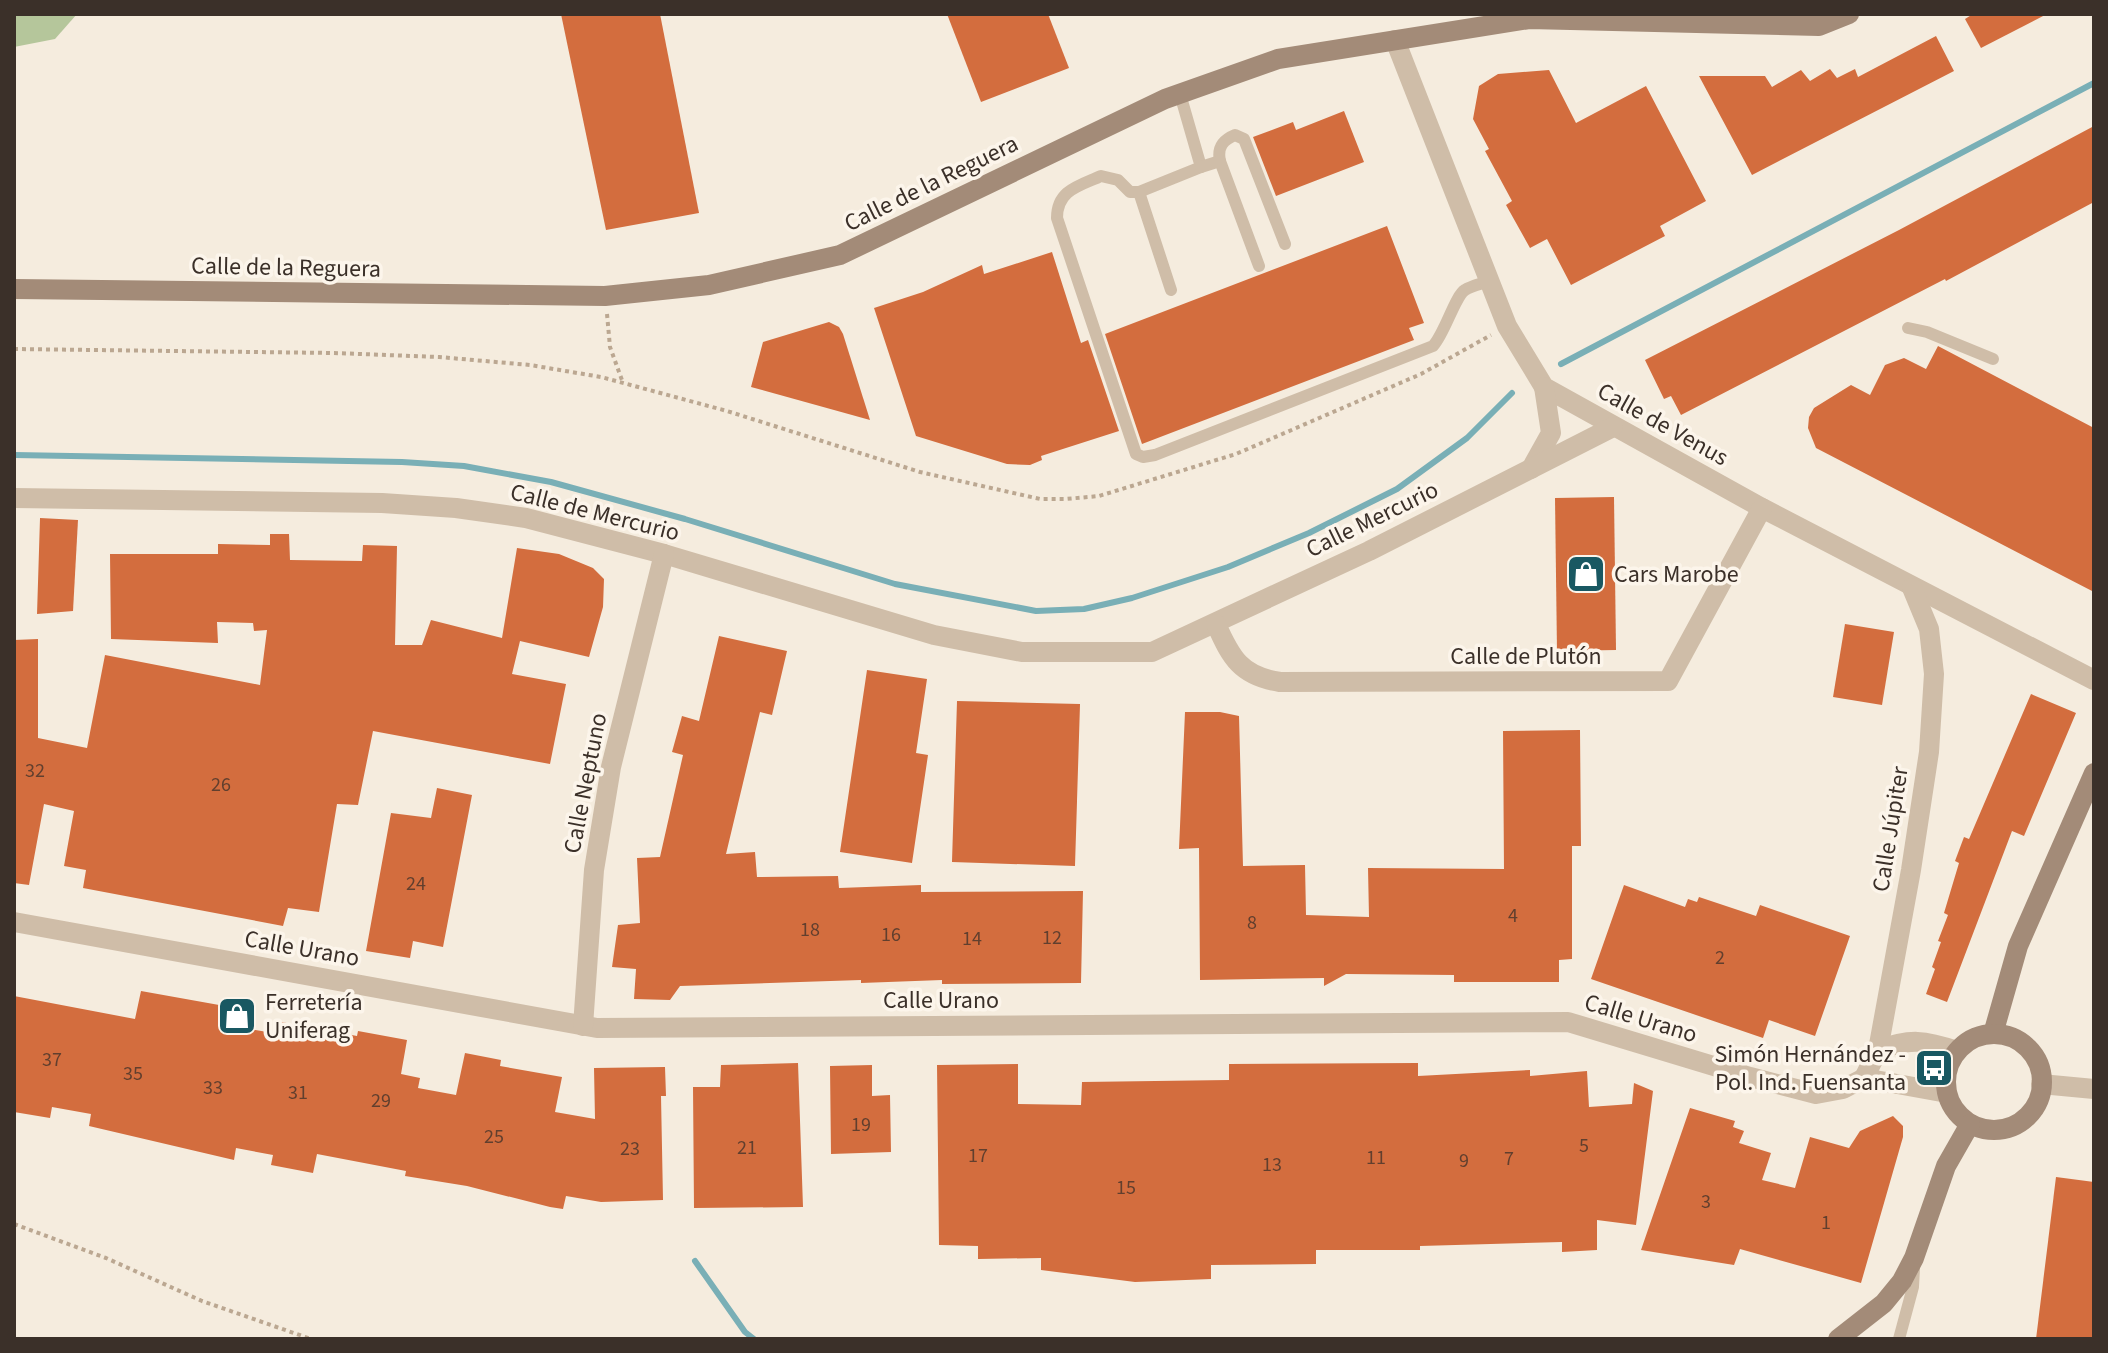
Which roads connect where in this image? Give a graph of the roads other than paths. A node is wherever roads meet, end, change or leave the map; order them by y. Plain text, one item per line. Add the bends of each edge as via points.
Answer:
1 (1849, 14) edge
2 (1395, 40) junction
3 (1180, 94) junction
4 (1220, 161) junction
5 (1201, 167) junction
6 (1139, 192) junction
7 (1285, 244) dead end
8 (1259, 266) dead end
9 (1489, 281) junction
10 (14, 289) edge
11 (1171, 290) dead end
12 (1908, 328) dead end
13 (1993, 359) dead end
14 (1544, 387) junction
15 (1613, 427) junction
16 (1531, 469) junction
17 (14, 498) edge
18 (1762, 508) junction
19 (664, 554) junction
20 (1912, 588) junction
21 (1216, 624) junction
22 (1152, 652) joint
23 (2094, 680) edge
24 (2094, 773) edge
25 (14, 922) edge
26 (583, 1026) junction
27 (1993, 1034) junction
28 (1878, 1050) junction
29 (1957, 1051) junction
30 (1864, 1078) junction
31 (2041, 1084) junction
32 (2094, 1089) edge
33 (1947, 1093) junction
34 (1970, 1124) junction
35 (1914, 1258) junction
36 (1838, 1339) edge
37 (1899, 1339) edge

1 - 2 street, Calle de la Reguera via 1819,26 1529,19
2 - 3 street, Calle de la Reguera via 1278,59
2 - 9 street, Calle de Venus
3 - 5 lane
3 - 10 street, Calle de la Reguera via 840,255 709,285 605,296
4 - 5 lane
4 - 7 lane via 1226,139 1244,139
4 - 8 lane
5 - 6 lane
6 - 9 lane via 1101,176 1065,193 1057,218 1131,445 1143,457 1433,346 1458,296
6 - 11 lane
9 - 14 street, Calle de Venus via 1507,326
12 - 13 lane
14 - 15 street, Calle de Venus
14 - 16 street via 1551,433
15 - 16 street, Calle Mercurio
15 - 18 street, Calle de Venus
16 - 21 street, Calle Mercurio
17 - 19 street, Calle de Mercurio via 456,508 526,518
18 - 20 street, Calle de Venus
18 - 21 street, Calle de Plutón via 1668,681 1280,682 1262,679 1234,661
19 - 22 street, Calle de Mercurio via 934,635 1022,652
19 - 26 street, Calle Neptuno via 611,767 594,870
20 - 23 street, Calle de Venus
20 - 28 street, Calle Júpiter via 1929,629 1934,674 1929,752
21 - 22 street, Calle Mercurio
24 - 27 street via 2018,946
25 - 26 street, Calle Urano
26 - 30 street, Calle Urano via 1568,1022 1816,1094
27 - 29 street via 1973,1039
27 - 31 street via 2027,1048
28 - 29 street via 1916,1040
28 - 30 street, Calle Júpiter
29 - 33 street via 1947,1070
30 - 33 street
31 - 32 street
31 - 34 street via 2030,1114 2017,1124 1994,1129
33 - 34 street
34 - 35 street via 1946,1166
35 - 36 street via 1884,1303
35 - 37 lane via 1913,1287

